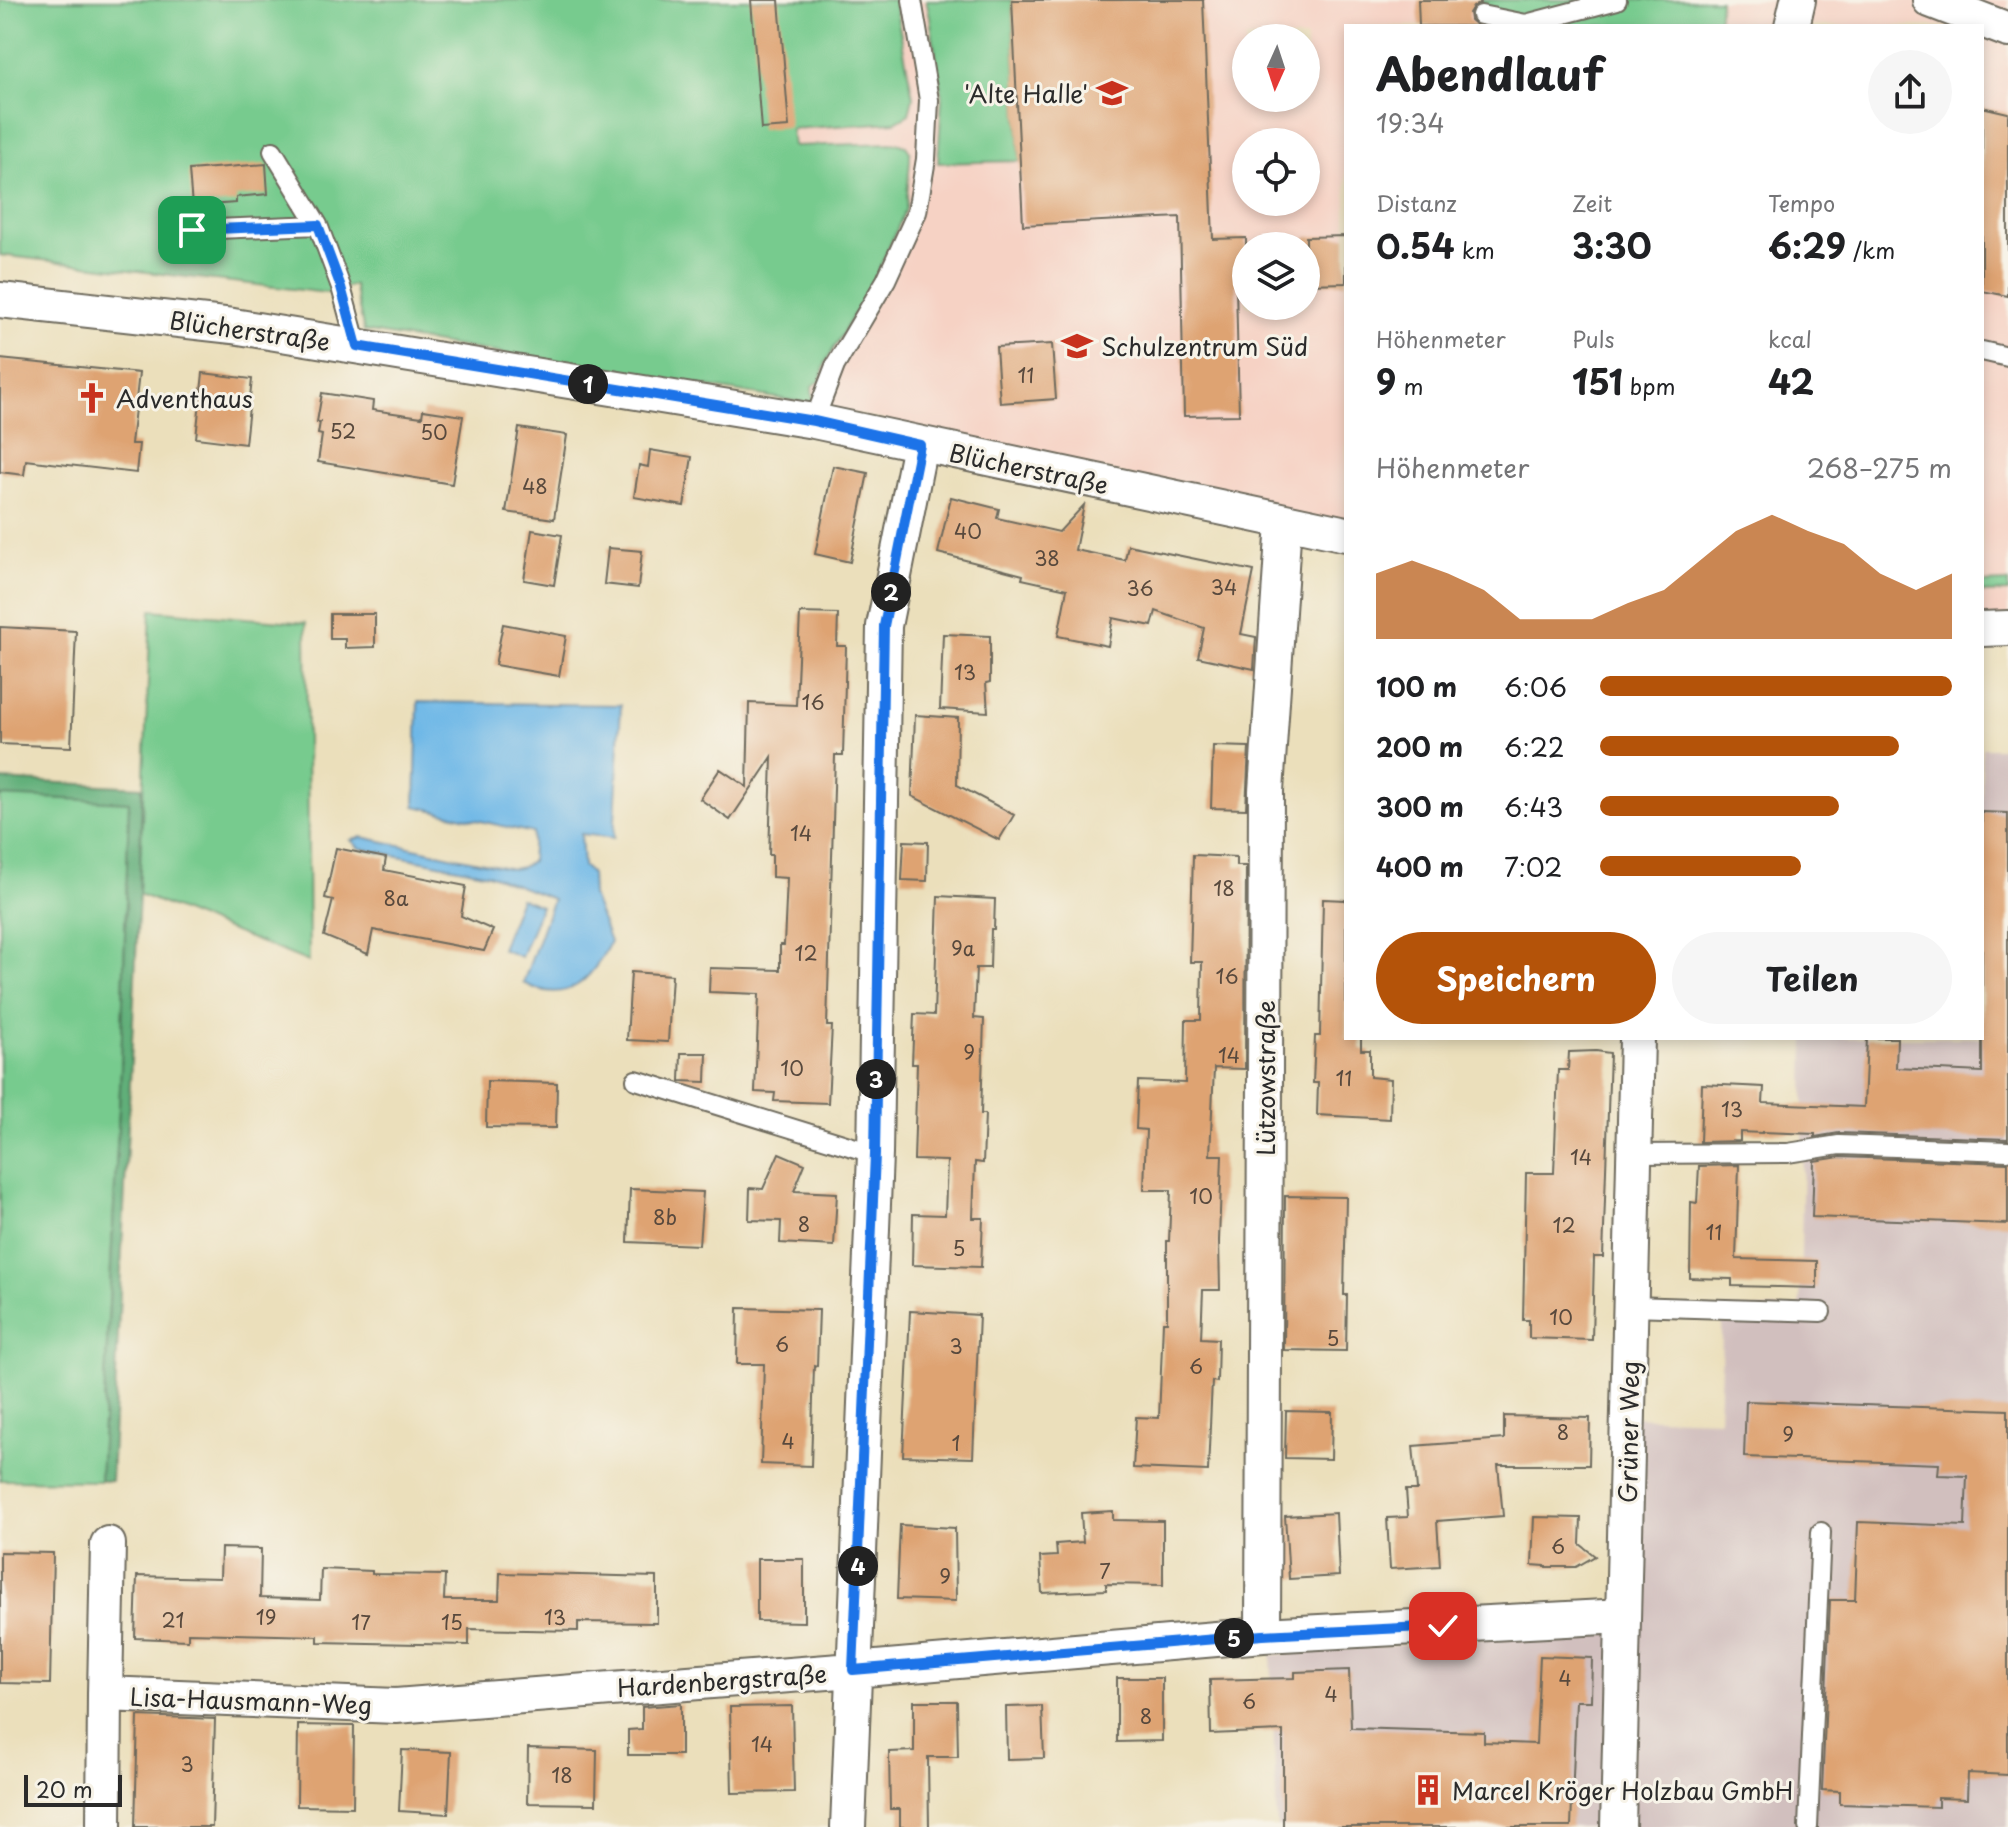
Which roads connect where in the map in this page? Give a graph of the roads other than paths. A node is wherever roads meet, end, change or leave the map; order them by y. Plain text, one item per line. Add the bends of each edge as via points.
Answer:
1 (912, 0) edge
2 (1617, 0) edge
3 (1798, 0) edge
4 (1930, 0) edge
5 (1481, 15) dead end
6 (1792, 24) edge
7 (2008, 30) edge
8 (273, 151) dead end
9 (318, 225) junction
10 (192, 230) dead end
11 (0, 300) edge
12 (357, 346) junction
13 (1984, 351) edge
14 (2008, 357) edge
15 (814, 421) junction
16 (920, 445) junction
17 (1284, 522) junction
18 (1344, 534) edge
19 (2008, 628) edge
20 (1984, 629) edge
21 (1637, 1040) edge
22 (636, 1080) dead end
23 (2008, 1151) edge
24 (875, 1154) junction
25 (1634, 1154) junction
26 (1631, 1306) junction
27 (1821, 1312) dead end
28 (1821, 1532) dead end
29 (108, 1544) dead end
30 (1623, 1616) junction
31 (1263, 1635) junction
32 (853, 1670) junction
33 (105, 1694) junction
34 (396, 1706) joint
35 (104, 1827) edge
36 (848, 1827) edge
37 (1618, 1827) edge
38 (1808, 1827) edge

1 - 15 lane via 929,100 917,212 886,280 835,366
2 - 5 lane via 1526,24
3 - 6 street
4 - 7 street
8 - 9 lane
9 - 10 lane
9 - 12 lane
11 - 12 street, Blücherstraße
12 - 15 street, Blücherstraße
13 - 14 lane
15 - 16 street, Blücherstraße
16 - 17 street, Blücherstraße
16 - 24 street via 884,626
17 - 18 street, Blücherstraße
17 - 31 street, Lützowstraße via 1266,791
19 - 20 street
21 - 25 street, Grüner Weg
22 - 24 lane
23 - 25 lane via 1839,1145 1788,1153
24 - 32 street
25 - 26 street, Grüner Weg
26 - 27 lane
26 - 30 street, Grüner Weg
28 - 38 lane
29 - 33 street, Lisa-Hausmann-Weg
30 - 31 street, Hardenbergstraße
30 - 37 street, Grüner Weg
31 - 32 street, Hardenbergstraße
32 - 34 street, Hardenbergstraße
32 - 36 street
33 - 34 street, Lisa-Hausmann-Weg
33 - 35 street, Lisa-Hausmann-Weg

